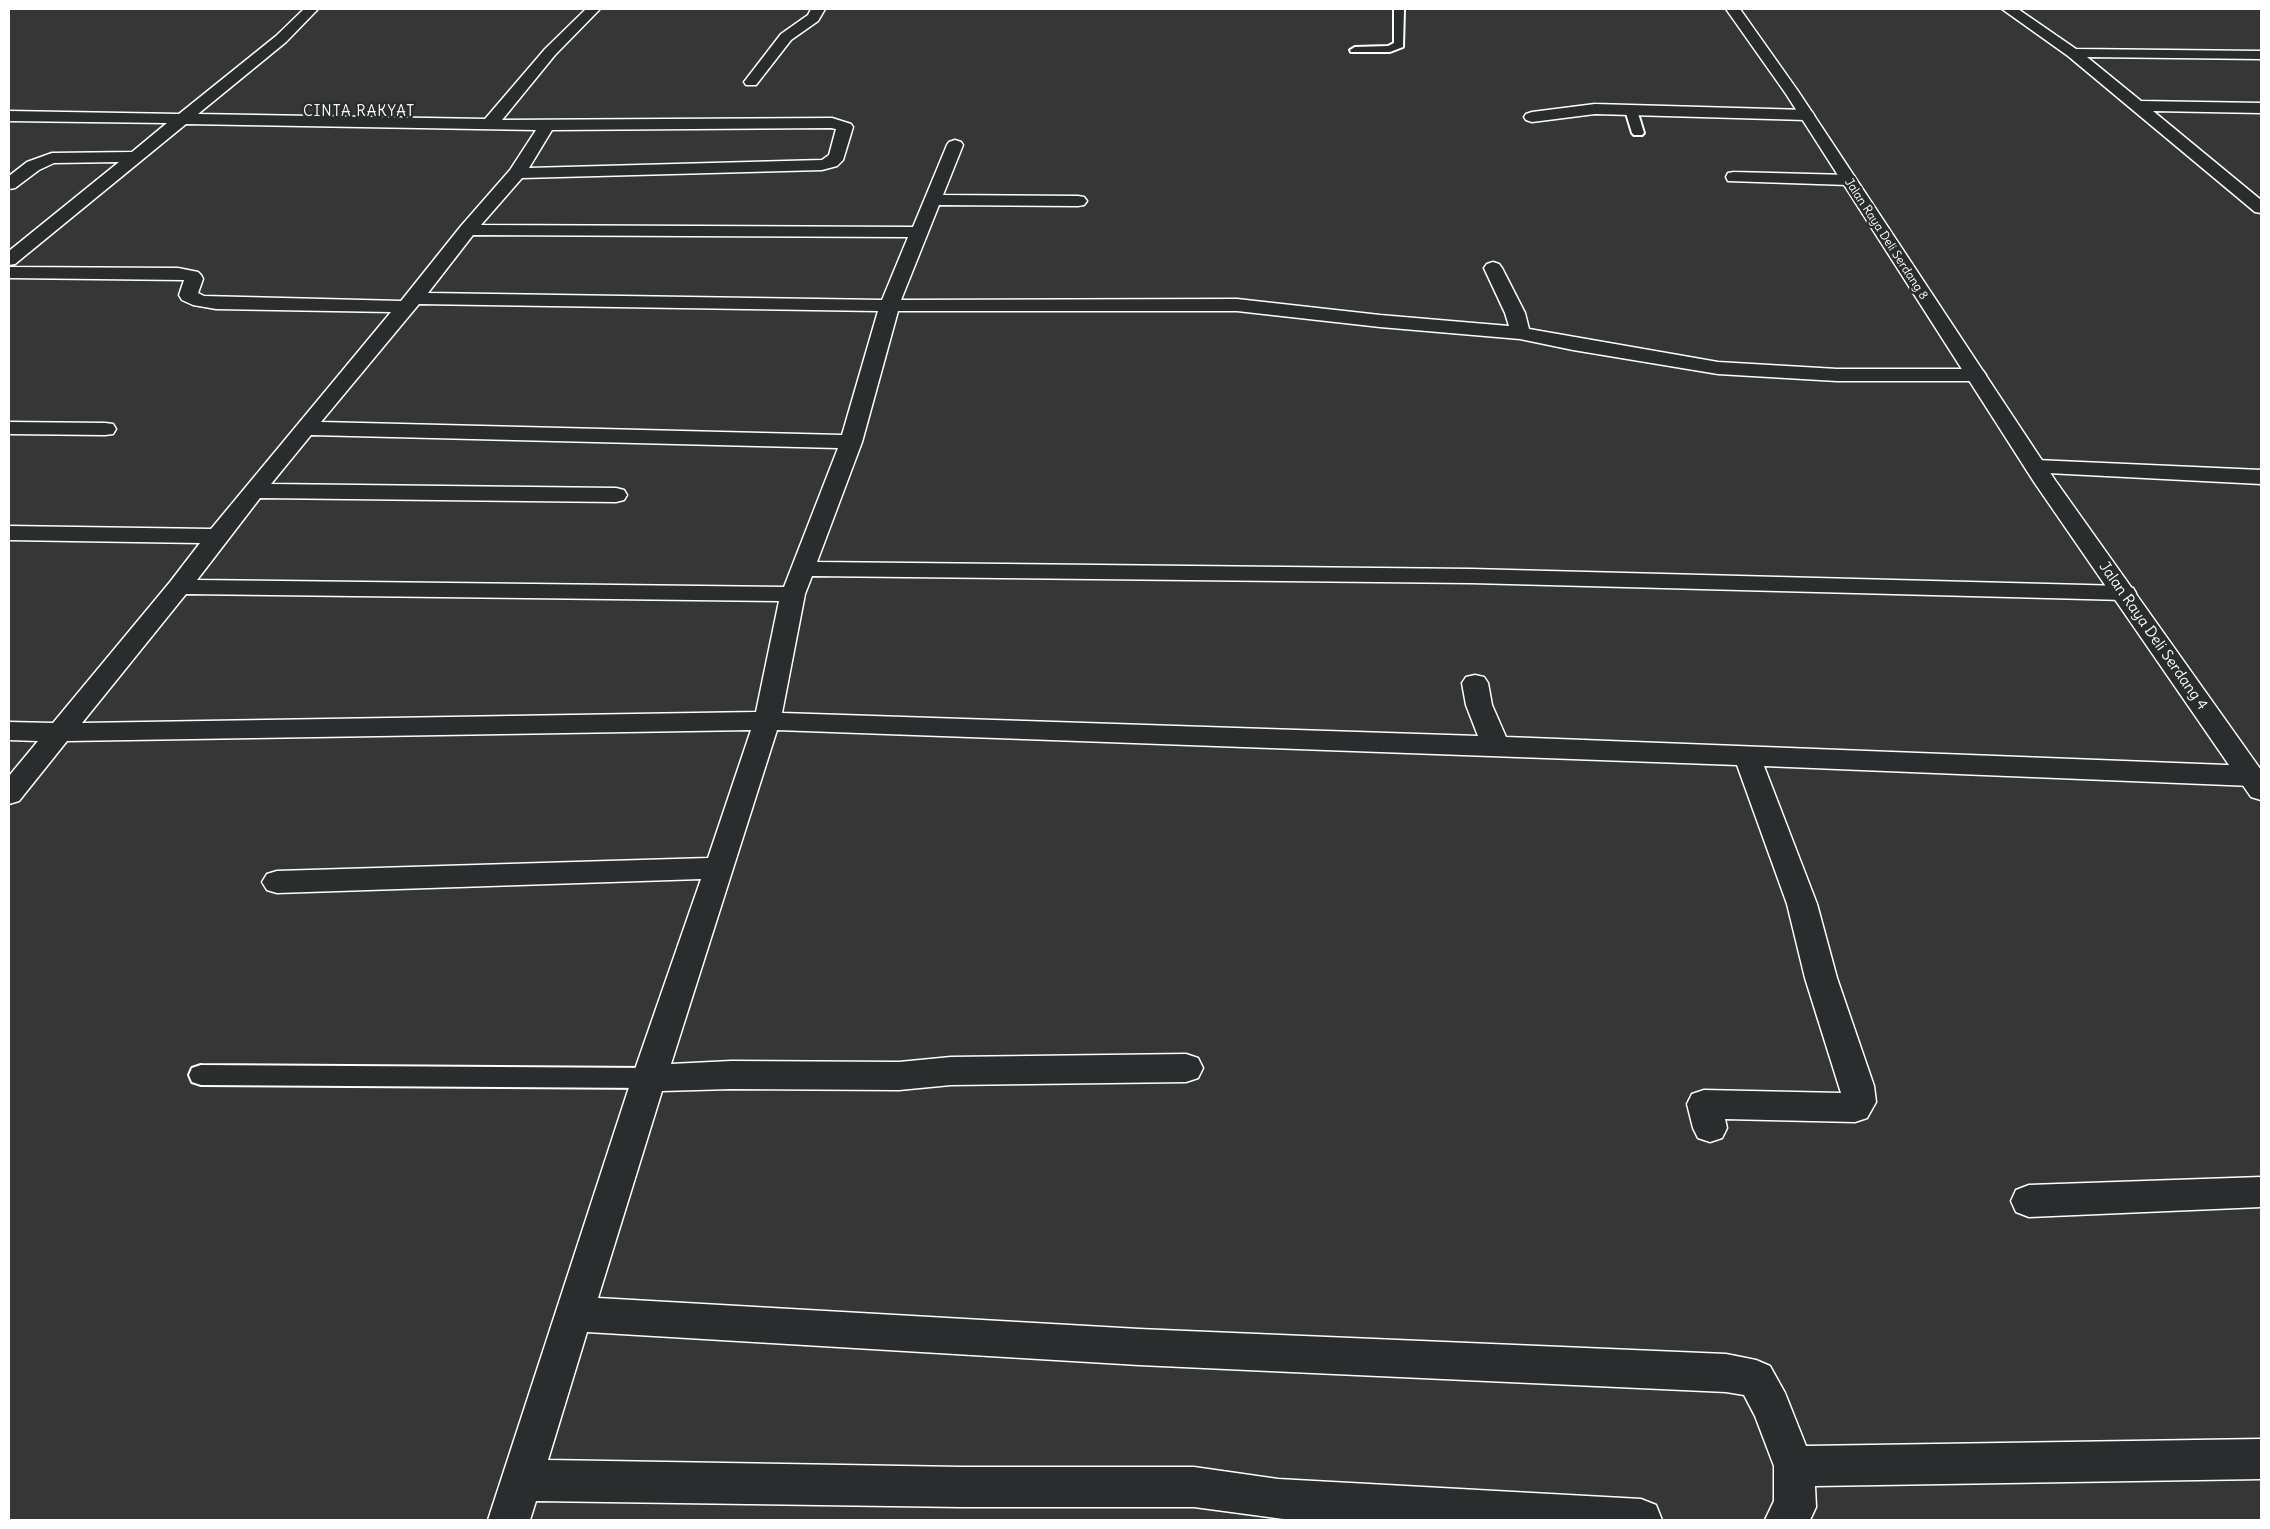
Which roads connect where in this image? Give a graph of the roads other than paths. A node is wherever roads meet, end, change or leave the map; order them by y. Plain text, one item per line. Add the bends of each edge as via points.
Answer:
1 (311, 9) edge
2 (593, 9) edge
3 (818, 9) edge
4 (1399, 9) edge
5 (1733, 9) edge
6 (2009, 9) edge
7 (1355, 50) dead end
8 (2073, 53) junction
9 (2261, 54) edge
10 (751, 82) dead end
11 (2137, 106) junction
12 (2261, 108) edge
13 (1631, 110) junction
14 (1806, 115) junction
15 (9, 116) edge
16 (1532, 117) dead end
17 (182, 119) junction
18 (488, 125) junction
19 (547, 125) junction
20 (1638, 133) dead end
21 (955, 145) dead end
22 (135, 157) junction
23 (517, 173) junction
24 (1734, 177) dead end
25 (1848, 180) junction
26 (9, 184) edge
27 (932, 200) junction
28 (1078, 201) dead end
29 (2260, 206) edge
30 (467, 230) junction
31 (919, 232) junction
32 (13, 254) edge
33 (1493, 268) dead end
34 (9, 272) edge
35 (411, 302) junction
36 (890, 304) junction
37 (1520, 333) junction
38 (1976, 375) junction
39 (9, 428) edge
40 (306, 428) junction
41 (106, 429) dead end
42 (851, 442) junction
43 (2039, 473) junction
44 (2261, 477) edge
45 (254, 491) junction
46 (616, 495) dead end
47 (9, 533) edge
48 (218, 536) junction
49 (803, 569) junction
50 (179, 587) junction
51 (2124, 593) junction
52 (794, 594) junction
53 (1475, 683) dead end
54 (767, 721) junction
55 (9, 731) edge
56 (58, 732) junction
57 (1496, 746) junction
58 (1747, 756) junction
59 (2257, 783) edge
60 (9, 794) edge
61 (718, 868) junction
62 (277, 882) dead end
63 (1186, 1068) dead end
64 (200, 1075) dead end
65 (648, 1078) junction
66 (1710, 1128) dead end
67 (2261, 1192) edge
68 (2029, 1202) dead end
69 (575, 1314) junction
70 (2261, 1459) edge
71 (1794, 1466) junction
72 (522, 1480) junction
73 (510, 1520) edge
74 (1641, 1520) edge
75 (1786, 1520) edge

1 - 17 street via 281,39
2 - 18 street via 550,52
3 - 10 street via 813,18 786,37
4 - 7 lane via 1399,45 1390,49
5 - 14 street, Jalan Raya Deli Serdang 8
6 - 8 street
8 - 9 street
8 - 11 street
11 - 12 street
11 - 29 street
13 - 14 street
13 - 16 street via 1586,110
13 - 20 lane
14 - 25 street, Jalan Raya Deli Serdang 8
15 - 17 street
17 - 18 street
17 - 22 street
18 - 19 street
19 - 23 street
19 - 23 street via 832,123 845,127 837,157 822,165
21 - 27 street
22 - 26 street via 52,158 32,166
22 - 32 street
23 - 30 street
24 - 25 street
25 - 38 street, Jalan Raya Deli Serdang 8
27 - 28 street
27 - 31 street
30 - 31 street
30 - 35 street
31 - 36 street
33 - 37 street via 1515,313
34 - 35 street via 178,274 194,279 189,296 216,303
35 - 36 street
35 - 40 street
36 - 37 street via 1237,305
36 - 42 street
37 - 38 street via 1718,368 1837,375
38 - 43 street, Jalan Raya Deli Serdang 8
39 - 41 street
40 - 42 street
40 - 45 street
42 - 49 street
43 - 44 street
43 - 51 street, Jalan Raya Deli Serdang 4
45 - 46 street
45 - 48 street
47 - 48 street
48 - 50 street
49 - 51 street via 1471,576
49 - 52 street
50 - 52 street
50 - 56 street
51 - 59 street, Jalan Raya Deli Serdang 4
52 - 54 street
53 - 57 street
54 - 56 street
54 - 57 street
54 - 61 street
55 - 56 street
56 - 60 street
57 - 58 street
58 - 59 street
58 - 66 street via 1802,904 1821,978 1857,1086 1859,1102 1855,1108 1704,1104
61 - 62 street
61 - 65 street via 673,1011
63 - 65 street via 951,1071 899,1076
64 - 65 lane
65 - 69 street
67 - 68 street
69 - 71 street via 1129,1347 1726,1373 1756,1379 1771,1407
69 - 72 street
70 - 71 street
71 - 75 street via 1795,1507
72 - 73 street
72 - 74 street via 1194,1487 1278,1498

